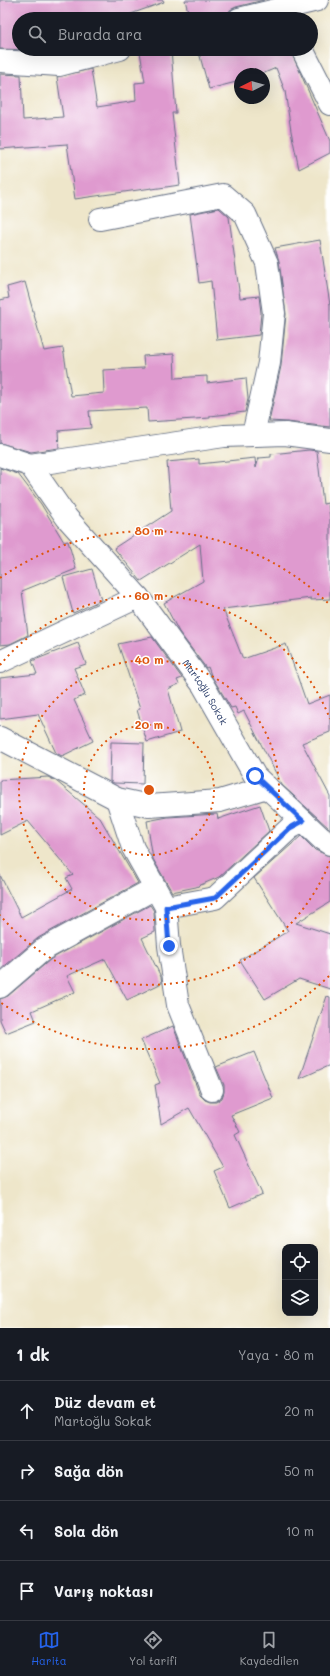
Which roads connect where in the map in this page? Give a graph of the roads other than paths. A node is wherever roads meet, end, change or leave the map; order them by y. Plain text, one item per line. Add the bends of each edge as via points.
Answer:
1 (317, 0) edge
2 (289, 12) edge
3 (93, 56) edge
4 (306, 56) edge
5 (0, 61) edge
6 (330, 104) edge
7 (100, 219) dead end
8 (253, 435) junction
9 (330, 440) edge
10 (0, 455) edge
11 (30, 465) junction
12 (138, 597) junction
13 (0, 662) edge
14 (0, 738) edge
15 (267, 787) junction
16 (117, 799) junction
17 (303, 821) junction
18 (330, 844) edge
19 (155, 888) junction
20 (166, 907) junction
21 (0, 987) edge
22 (212, 1090) dead end

1 - 2 street
3 - 5 street via 58,65
4 - 6 street
7 - 8 street via 224,195 245,214 267,263 274,313 269,363
8 - 9 street via 285,434
8 - 11 street via 224,436
10 - 11 street
11 - 12 street, Martoğlu Sokak via 67,518
12 - 13 street
12 - 15 street, Martoğlu Sokak via 203,685 255,776
14 - 16 street
15 - 16 street via 220,802 149,806
15 - 17 street, Martoğlu Sokak
16 - 19 street via 133,848
17 - 18 street, Martoğlu Sokak
17 - 20 street via 290,828 215,898
19 - 20 street
19 - 21 street via 44,949
20 - 22 street via 178,1005

